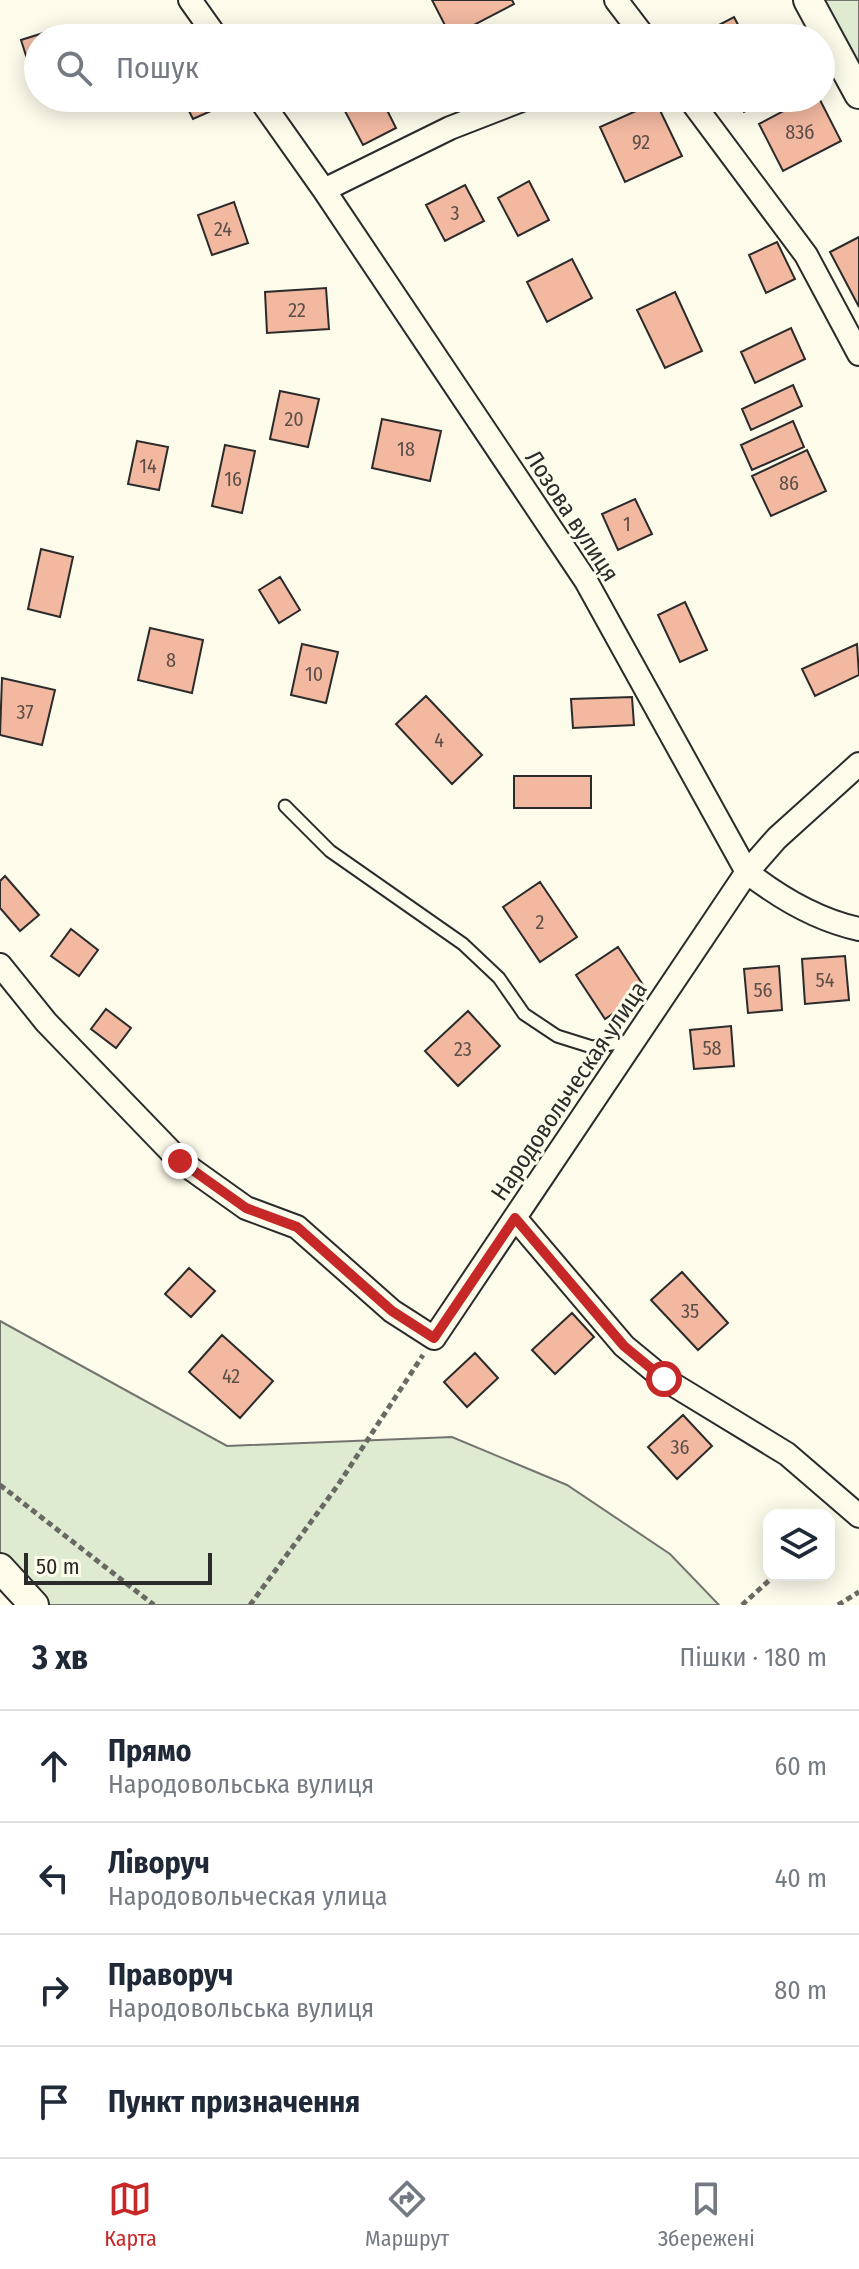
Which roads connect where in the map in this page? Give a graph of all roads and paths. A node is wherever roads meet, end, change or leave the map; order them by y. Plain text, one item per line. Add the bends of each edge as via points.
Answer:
1 (190, 0) edge
2 (616, 0) edge
3 (808, 0) edge
4 (207, 24) edge
5 (634, 24) edge
6 (821, 24) edge
7 (835, 50) edge
8 (859, 94) edge
9 (269, 112) edge
10 (491, 112) edge
11 (699, 112) edge
12 (324, 190) junction
13 (859, 354) edge
14 (859, 764) edge
15 (285, 806) dead end
16 (747, 872) junction
17 (859, 929) edge
18 (0, 965) edge
19 (635, 1040) junction
20 (515, 1218) junction
21 (434, 1338) junction
22 (0, 1485) edge
23 (859, 1516) edge
24 (0, 1568) edge
25 (768, 1581) edge
26 (859, 1592) edge
27 (34, 1605) edge
28 (154, 1605) edge
29 (250, 1605) edge
30 (742, 1605) edge
31 (838, 1605) edge

1 - 4 street
2 - 5 street
3 - 6 street
7 - 8 street
9 - 12 street, Лозова вулиця
10 - 12 street
11 - 13 street via 806,255
12 - 16 street, Лозова вулиця via 586,581
14 - 16 street, Народовольческая улица
15 - 19 lane via 330,851 463,944 499,978 524,1014 557,1036 592,1047
16 - 17 street, Лозова вулиця via 806,910
16 - 19 street, Народовольческая улица
18 - 21 street via 46,1022 180,1161 246,1208 297,1227 392,1311
19 - 20 street, Народовольческая улица
20 - 21 street, Народовольческая улица
20 - 23 street via 624,1346 664,1379 787,1454
21 - 29 path via 338,1485
22 - 28 path
24 - 27 street
25 - 30 path
26 - 31 path

